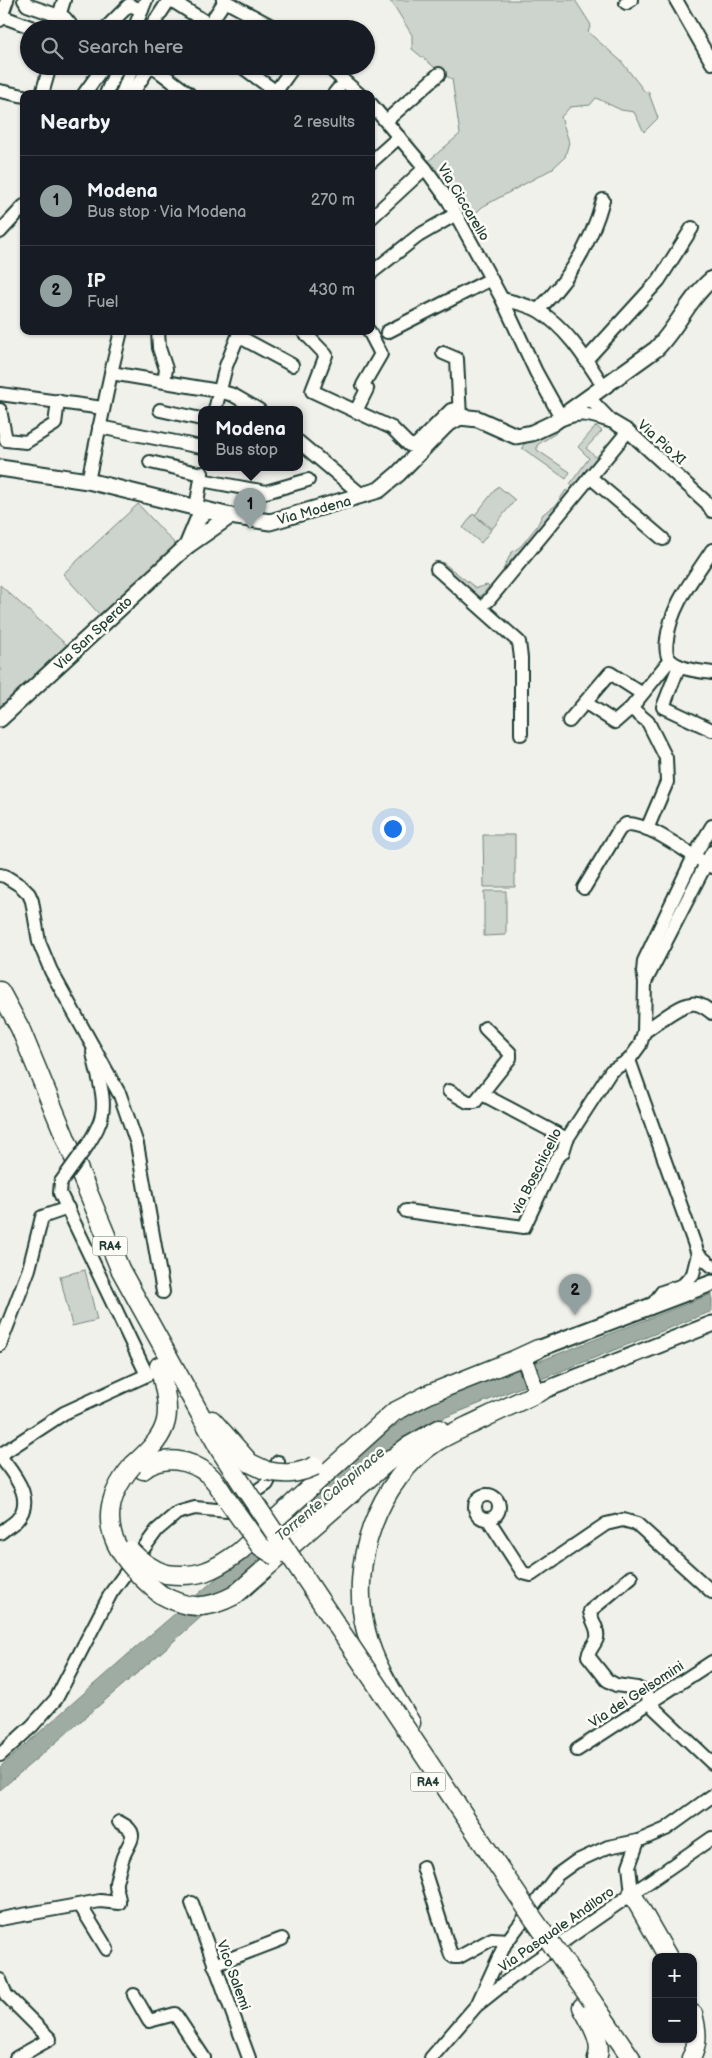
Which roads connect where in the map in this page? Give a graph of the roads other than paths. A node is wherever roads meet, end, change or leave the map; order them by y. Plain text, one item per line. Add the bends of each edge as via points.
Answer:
1 (7, 0) edge
2 (24, 0) edge
3 (64, 0) edge
4 (170, 0) edge
5 (224, 0) edge
6 (676, 0) edge
7 (130, 2) edge
8 (144, 5) edge
9 (60, 16) junction
10 (1, 18) edge
11 (67, 20) edge
12 (113, 20) edge
13 (138, 20) edge
14 (156, 20) edge
15 (198, 20) edge
16 (211, 20) edge
17 (261, 20) edge
18 (20, 24) edge
19 (712, 63) edge
20 (439, 74) dead end
21 (47, 75) edge
22 (98, 75) edge
23 (114, 75) edge
24 (129, 75) edge
25 (145, 75) edge
26 (163, 75) edge
27 (253, 75) edge
28 (288, 75) edge
29 (337, 75) edge
30 (43, 90) edge
31 (87, 90) edge
32 (108, 90) edge
33 (124, 90) edge
34 (135, 90) edge
35 (184, 90) edge
36 (272, 90) edge
37 (278, 90) edge
38 (354, 90) edge
39 (0, 91) edge
40 (20, 95) edge
41 (375, 109) edge
42 (386, 121) junction
43 (399, 136) junction
44 (375, 158) edge
45 (425, 168) junction
46 (602, 200) dead end
47 (20, 210) edge
48 (375, 214) edge
49 (456, 214) junction
50 (692, 228) dead end
51 (0, 232) edge
52 (375, 270) edge
53 (492, 280) junction
54 (709, 287) edge
55 (502, 299) junction
56 (538, 310) junction
57 (387, 332) dead end
58 (120, 335) edge
59 (158, 335) edge
60 (239, 335) edge
61 (241, 335) edge
62 (307, 335) edge
63 (372, 335) edge
64 (443, 353) dead end
65 (586, 360) junction
66 (292, 365) dead end
67 (111, 373) junction
68 (164, 381) junction
69 (604, 387) junction
70 (219, 390) junction
71 (0, 394) edge
72 (589, 398) junction
73 (58, 402) junction
74 (216, 406) edge
75 (252, 406) edge
76 (103, 408) junction
77 (0, 410) edge
78 (160, 410) dead end
79 (356, 411) junction
80 (459, 413) junction
81 (198, 418) edge
82 (557, 420) junction
83 (612, 421) junction
84 (99, 427) junction
85 (628, 431) junction
86 (303, 445) edge
87 (198, 446) edge
88 (150, 462) dead end
89 (0, 468) edge
90 (202, 474) edge
91 (590, 476) junction
92 (308, 480) dead end
93 (88, 481) junction
94 (258, 491) junction
95 (363, 496) junction
96 (710, 506) edge
97 (195, 508) junction
98 (230, 516) junction
99 (254, 520) junction
100 (201, 529) junction
101 (662, 540) dead end
102 (712, 550) edge
103 (437, 569) dead end
104 (488, 601) dead end
105 (674, 663) junction
106 (712, 673) edge
107 (641, 694) junction
108 (586, 703) junction
109 (631, 708) junction
110 (0, 719) edge
111 (569, 721) dead end
112 (712, 730) edge
113 (520, 734) dead end
114 (712, 826) edge
115 (647, 829) junction
116 (712, 852) edge
117 (694, 856) junction
118 (709, 865) edge
119 (0, 875) edge
120 (584, 888) dead end
121 (645, 982) junction
122 (0, 991) edge
123 (0, 1013) edge
124 (712, 1013) edge
125 (485, 1028) dead end
126 (644, 1032) junction
127 (91, 1042) junction
128 (629, 1060) junction
129 (450, 1091) dead end
130 (482, 1094) junction
131 (567, 1139) junction
132 (68, 1208) junction
133 (406, 1211) dead end
134 (698, 1254) junction
135 (712, 1266) edge
136 (712, 1283) edge
137 (163, 1292) dead end
138 (650, 1308) junction
139 (712, 1324) edge
140 (0, 1345) edge
141 (538, 1349) junction
142 (164, 1362) junction
143 (538, 1388) junction
144 (0, 1455) edge
145 (272, 1467) junction
146 (138, 1468) junction
147 (237, 1495) junction
148 (488, 1519) dead end
149 (0, 1533) edge
150 (631, 1577) dead end
151 (712, 1592) edge
152 (712, 1662) edge
153 (651, 1702) junction
154 (577, 1750) dead end
155 (0, 1755) edge
156 (712, 1763) edge
157 (440, 1779) junction
158 (712, 1796) edge
159 (119, 1822) dead end
160 (712, 1838) edge
161 (638, 1841) junction
162 (423, 1867) dead end
163 (632, 1894) junction
164 (192, 1903) dead end
165 (80, 1904) junction
166 (0, 1919) edge
167 (282, 1939) dead end
168 (508, 1940) junction
169 (107, 1949) dead end
170 (666, 1953) edge
171 (214, 1965) junction
172 (0, 1980) edge
173 (134, 1995) dead end
174 (476, 2006) junction
175 (591, 2006) junction
176 (691, 2043) edge
177 (695, 2043) edge
178 (16, 2058) edge
179 (204, 2058) edge
180 (249, 2058) edge
181 (431, 2058) edge
182 (597, 2058) edge
183 (617, 2058) edge
184 (630, 2058) edge
185 (641, 2058) edge
186 (682, 2058) edge
187 (691, 2058) edge

1 - 10 street
2 - 9 street via 27,5
3 - 9 street
4 - 14 street
4 - 15 street
5 - 16 street
5 - 17 street
6 - 19 street
7 - 8 street
7 - 12 street
8 - 13 street
9 - 11 street
10 - 18 street
20 - 42 street
21 - 30 street
22 - 31 street
23 - 32 street
24 - 33 street
25 - 34 street
26 - 35 street
27 - 36 street
28 - 37 street
29 - 38 street
39 - 40 street
41 - 42 street, Via Ciccarello
42 - 43 street, Via Ciccarello
43 - 44 street
43 - 45 street, Via Ciccarello
45 - 48 street
45 - 49 street, Via Ciccarello
46 - 56 street via 596,225 575,266
47 - 51 street
49 - 52 street via 418,236
49 - 53 street, Via Ciccarello
50 - 65 street via 659,280
53 - 55 street, Via Ciccarello
53 - 57 street
54 - 69 main road via 667,338
55 - 56 street
55 - 82 street, Via Ciccarello
56 - 65 street via 559,327
58 - 67 street
59 - 68 street via 166,369
60 - 70 street
61 - 66 street
62 - 79 street via 326,355 312,390
63 - 79 street via 381,354 363,385 367,388
64 - 80 street via 457,359
65 - 69 street
67 - 68 street
67 - 76 street
68 - 70 street
69 - 72 main road
70 - 74 street
70 - 75 street
71 - 73 street
72 - 82 main road
72 - 83 street, Via Pio XI
73 - 76 street
73 - 77 street via 55,424 26,442 6,440
76 - 84 street
78 - 81 street
79 - 80 street via 392,428 413,446 451,410
80 - 82 main road via 516,436 532,433
80 - 95 main road, Via Modena via 398,474 379,490
82 - 83 street via 588,414
83 - 85 street, Via Pio XI
84 - 87 street
84 - 93 street
85 - 91 street
85 - 96 street, Via Pio XI
86 - 95 street
88 - 90 street
89 - 93 main road, Via Modena
90 - 94 street
90 - 97 street
91 - 101 street
91 - 104 street
92 - 94 street via 266,492
93 - 97 main road, Via Modena
94 - 99 street
95 - 99 main road, Via Modena via 270,522
97 - 98 main road, Via Modena
97 - 100 main road
97 - 100 main road
98 - 99 main road, Via Modena
98 - 100 main road, Via San Sperato
100 - 110 main road, Via San Sperato via 187,546
102 - 105 street via 669,622 666,653
103 - 113 street via 519,642
105 - 106 street
105 - 107 street
105 - 112 street via 663,707
107 - 108 street via 610,673
107 - 109 street
108 - 109 street via 614,722
108 - 111 street
109 - 115 street via 648,722 666,758 666,782
114 - 117 street
115 - 117 street
115 - 120 street via 634,824 622,826
116 - 118 street
117 - 118 street
117 - 121 street via 644,961
118 - 121 street
119 - 127 street via 29,894 39,942 51,971
121 - 126 street
122 - 142 highway, RA4 via 20,1028 120,1269
123 - 142 highway, RA4 via 12,1035 102,1256
124 - 126 street via 692,1003
125 - 130 street via 510,1053 510,1058
126 - 128 street via 640,1045
127 - 132 street, bridge via 102,1113 87,1146 61,1182 60,1193
127 - 137 street via 120,1095 137,1144
128 - 131 street, via Boschicello via 611,1071
128 - 134 street
129 - 130 street via 468,1102 475,1102
130 - 131 street
131 - 133 street, via Boschicello via 524,1227
132 - 140 street via 42,1217 28,1270
132 - 144 street via 147,1375 64,1413
134 - 135 street
134 - 138 street via 693,1274 683,1285 662,1292
136 - 138 main road
138 - 141 main road
139 - 143 main road
141 - 143 main road via 527,1357 526,1364
141 - 145 highway, bridge via 512,1353 406,1393 382,1408 315,1466 304,1471 290,1474
141 - 146 highway, bridge via 394,1412 239,1552 220,1566 201,1574 185,1576 154,1570 130,1550 118,1513 127,1486
142 - 145 highway via 186,1379 209,1416 250,1463
142 - 146 highway via 167,1422
142 - 147 highway, RA4 via 220,1450
143 - 146 highway, bridge via 448,1424 407,1447 235,1595 204,1606 181,1604 160,1594 123,1557 115,1542 110,1527 110,1505 123,1477
143 - 157 highway, bridge via 436,1442 406,1468 385,1499 365,1553 362,1600 365,1629 372,1652 428,1750
144 - 149 street via 23,1489 24,1500 16,1520
145 - 155 street via 268,1484 227,1511 195,1508 177,1513 157,1530 111,1593 56,1698 32,1726
146 - 147 highway via 166,1460 194,1466
147 - 157 highway, RA4, bridge
147 - 175 highway, RA4 via 520,1919
148 - 151 street via 523,1573 531,1575 606,1524 623,1520 637,1524
150 - 153 street via 590,1611 597,1636 588,1656 607,1680 616,1686 641,1690
152 - 153 street, Via dei Gelsomini
153 - 154 street, Via dei Gelsomini
153 - 156 street
157 - 175 highway, RA4, bridge
158 - 161 street via 671,1826
159 - 165 street via 133,1834 116,1883 119,1903
160 - 163 street, Via Pasquale Andiloro
161 - 163 street via 629,1866
161 - 168 street via 608,1848 575,1862 558,1875
162 - 168 street via 451,1955 460,1957 492,1940
163 - 170 highway
163 - 174 street, Via Pasquale Andiloro
164 - 171 street, Vico Salemi
165 - 166 street
165 - 169 street
167 - 171 street
168 - 174 street
171 - 180 street, Vico Salemi
172 - 178 street via 6,1995 50,2039
173 - 179 street via 149,2021 175,2014
174 - 181 street, Via Pasquale Andiloro
175 - 182 highway via 598,2040
175 - 183 highway, RA4
175 - 184 highway, RA4
175 - 185 highway via 618,2029
176 - 186 highway
177 - 187 highway

